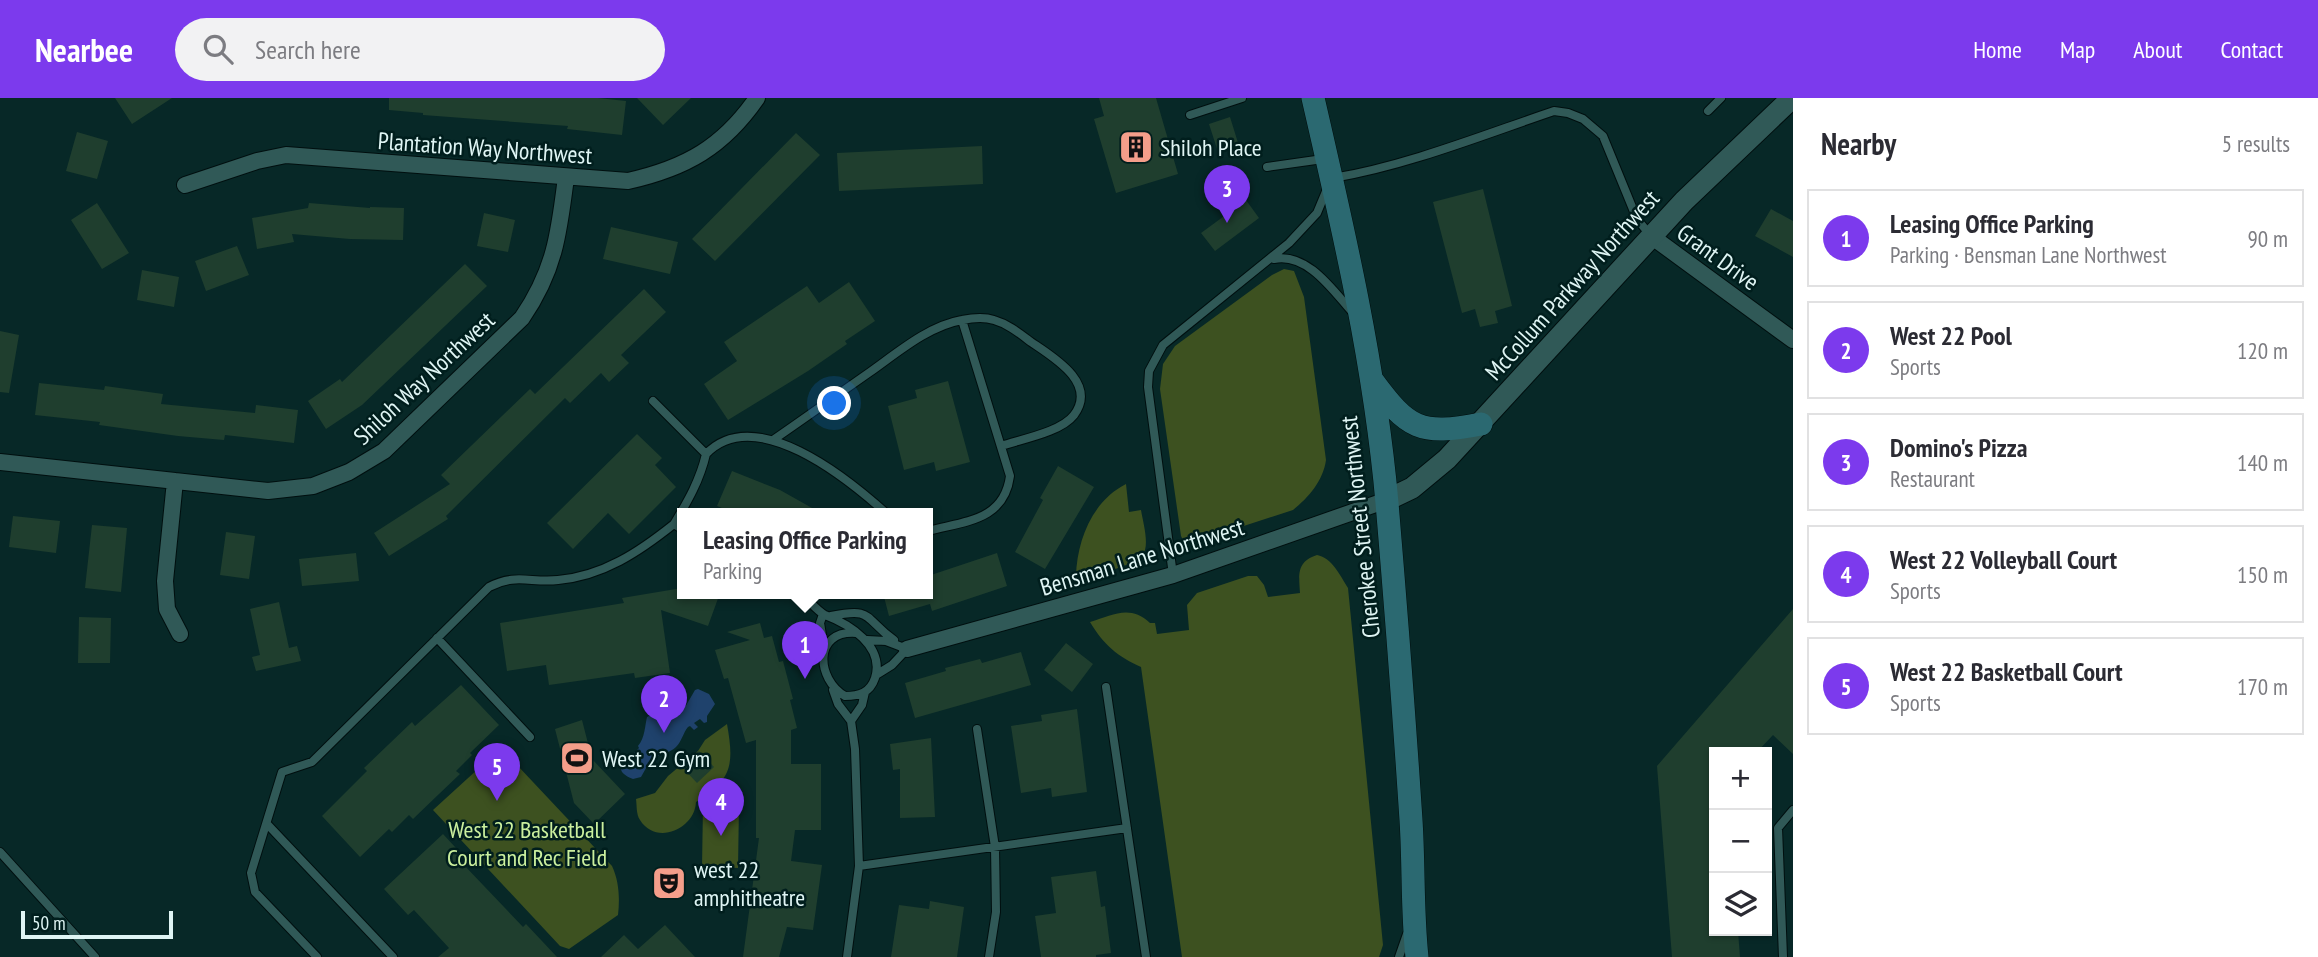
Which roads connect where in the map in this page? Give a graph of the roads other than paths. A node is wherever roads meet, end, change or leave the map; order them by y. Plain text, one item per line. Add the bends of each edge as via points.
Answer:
1 (757, 98) edge
2 (1242, 98) edge
3 (1313, 98) edge
4 (1721, 98) edge
5 (1792, 98) edge
6 (1708, 111) dead end
7 (1190, 116) dead end
8 (1267, 167) dead end
9 (1329, 168) junction
10 (566, 177) junction
11 (185, 185) dead end
12 (1651, 236) junction
13 (1271, 260) junction
14 (962, 320) junction
15 (1360, 321) junction
16 (1793, 340) edge
17 (1371, 379) junction
18 (653, 401) dead end
19 (1480, 424) junction
20 (773, 440) junction
21 (1001, 446) junction
22 (706, 454) junction
23 (0, 462) edge
24 (175, 481) junction
25 (1387, 500) junction
26 (683, 508) edge
27 (880, 508) edge
28 (677, 519) edge
29 (674, 524) junction
30 (677, 526) edge
31 (933, 530) edge
32 (1173, 575) junction
33 (807, 599) edge
34 (827, 615) junction
35 (856, 633) junction
36 (180, 634) dead end
37 (437, 639) junction
38 (867, 640) junction
39 (824, 647) junction
40 (903, 647) junction
41 (876, 675) junction
42 (1106, 687) dead end
43 (834, 690) junction
44 (865, 692) junction
45 (851, 721) junction
46 (977, 729) dead end
47 (530, 737) dead end
48 (1793, 810) edge
49 (268, 825) junction
50 (1127, 828) junction
51 (995, 847) junction
52 (0, 852) edge
53 (859, 866) junction
54 (1413, 919) junction
55 (95, 957) edge
56 (317, 957) edge
57 (393, 957) edge
58 (847, 957) edge
59 (989, 957) edge
60 (1146, 957) edge
61 (1399, 957) edge
62 (1418, 957) edge
63 (1783, 957) edge

1 - 10 street, Plantation Way Northwest via 724,138 700,156 659,174 628,181
2 - 7 lane
3 - 9 main road, Cherokee Street Northwest
4 - 6 lane
5 - 12 street, McCollum Parkway Northwest
8 - 9 lane
9 - 12 lane via 1356,174 1554,111 1568,113 1603,136 1637,219
9 - 13 lane via 1317,213
9 - 15 main road, Cherokee Street Northwest
10 - 11 street, Plantation Way Northwest via 286,155
10 - 24 street, Shiloh Way Northwest via 558,237 538,294 522,318 384,451 349,472 313,485 268,491
12 - 16 street, Grant Drive
12 - 19 street, McCollum Parkway Northwest
13 - 15 lane via 1285,258 1307,266
13 - 32 lane via 1163,345 1149,371
14 - 20 lane via 905,348
14 - 21 lane
14 - 21 lane via 991,318 1005,323 1069,369 1077,382 1079,405 1068,422
15 - 17 main road, Cherokee Street Northwest
17 - 19 main road via 1399,414 1418,427 1445,430
17 - 25 main road, Cherokee Street Northwest
18 - 22 lane
19 - 25 street, McCollum Parkway Northwest via 1430,474
20 - 22 lane via 735,437
20 - 27 lane via 847,481
21 - 31 lane via 1010,476 1003,502 989,514
22 - 26 lane
23 - 24 street, Shiloh Way Northwest
24 - 36 street via 165,581 167,609
25 - 32 street, Bensman Lane Northwest
25 - 54 main road, Cherokee Street Northwest via 1413,843
28 - 29 lane
29 - 30 lane
29 - 37 lane via 628,559 587,575 557,581 502,580 489,587
32 - 40 street, Bensman Lane Northwest
33 - 34 lane
34 - 35 lane
34 - 39 lane via 820,623
34 - 40 lane via 864,614
35 - 38 lane
35 - 39 lane via 843,632
37 - 47 lane
37 - 49 lane via 312,762 282,772
38 - 40 lane
38 - 41 lane
39 - 43 lane via 823,659
40 - 41 lane via 892,665
41 - 44 lane
42 - 50 lane
43 - 44 lane via 845,696
43 - 45 lane
44 - 45 lane
45 - 53 lane
46 - 51 lane
48 - 63 lane via 1778,828
49 - 56 lane via 251,873 255,892
49 - 57 lane
50 - 51 lane
50 - 60 lane
51 - 53 lane
51 - 59 lane via 996,912
52 - 55 lane
53 - 58 lane
54 - 61 lane
54 - 62 main road, Cherokee Street Northwest

